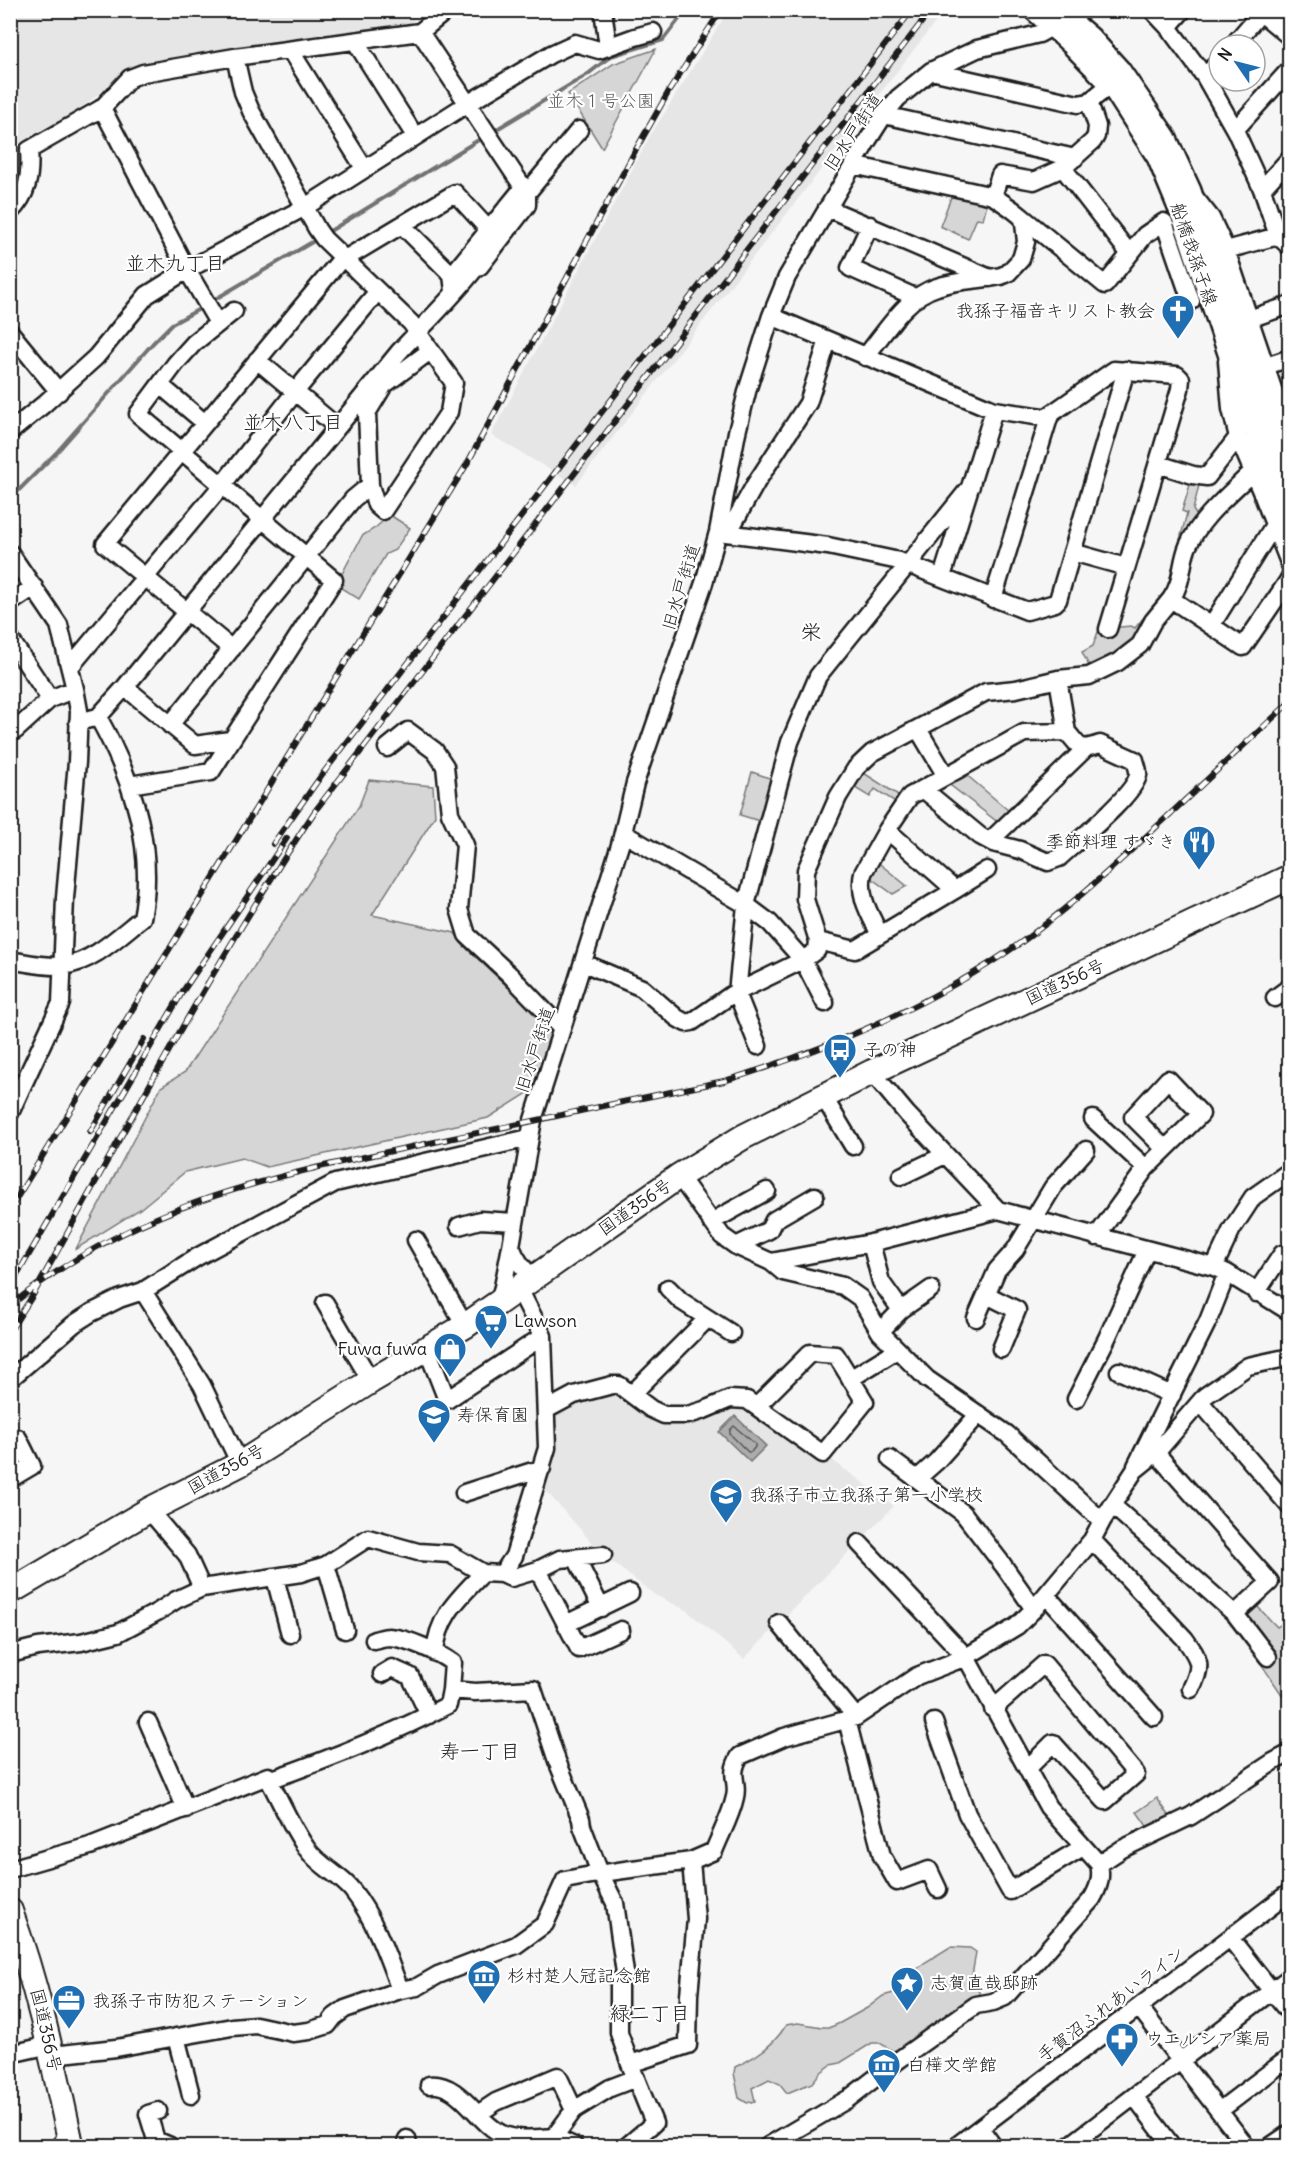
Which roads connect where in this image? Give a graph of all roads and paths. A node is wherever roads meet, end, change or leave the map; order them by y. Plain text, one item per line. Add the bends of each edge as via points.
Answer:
1 (447, 10) edge
2 (603, 10) edge
3 (1035, 10) edge
4 (1152, 10) edge
5 (1183, 10) edge
6 (1262, 12) edge
7 (1063, 17) edge
8 (1168, 27) junction
9 (420, 32) junction
10 (653, 32) dead end
11 (1244, 33) edge
12 (1290, 37) edge
13 (355, 41) junction
14 (608, 47) junction
15 (290, 50) junction
16 (235, 57) junction
17 (1290, 69) edge
18 (931, 72) junction
19 (1207, 75) edge
20 (1205, 77) junction
21 (1111, 84) junction
22 (1089, 102) junction
23 (467, 104) junction
24 (102, 108) junction
25 (884, 115) junction
26 (579, 130) dead end
27 (1235, 130) junction
28 (415, 136) junction
29 (1290, 158) edge
30 (1069, 163) junction
31 (853, 165) junction
32 (364, 168) junction
33 (1262, 189) junction
34 (1190, 191) junction
35 (527, 193) junction
36 (993, 196) junction
37 (305, 207) junction
38 (826, 208) junction
39 (10, 212) edge
40 (1022, 217) junction
41 (402, 225) junction
42 (870, 225) junction
43 (494, 234) junction
44 (1286, 237) edge
45 (1226, 250) junction
46 (1129, 253) junction
47 (344, 258) junction
48 (187, 270) junction
49 (990, 278) junction
50 (453, 283) junction
51 (378, 291) junction
52 (917, 298) junction
53 (1191, 301) dead end
54 (1290, 305) edge
55 (234, 311) dead end
56 (771, 316) junction
57 (1249, 319) junction
58 (218, 323) junction
59 (10, 332) edge
60 (417, 332) junction
61 (828, 340) junction
62 (1226, 350) junction
63 (430, 351) junction
64 (865, 357) junction
65 (1290, 358) edge
66 (257, 360) junction
67 (1266, 366) junction
68 (1126, 370) junction
69 (160, 385) junction
70 (58, 392) junction
71 (295, 392) junction
72 (1252, 400) junction
73 (994, 410) junction
74 (1049, 418) junction
75 (205, 423) junction
76 (338, 427) junction
77 (10, 432) edge
78 (1238, 437) junction
79 (1290, 439) edge
80 (181, 452) junction
81 (1158, 464) junction
82 (1252, 472) junction
83 (223, 484) junction
84 (370, 485) junction
85 (971, 486) junction
86 (1290, 489) edge
87 (263, 519) junction
88 (1282, 530) edge
89 (723, 532) junction
90 (1072, 552) junction
91 (10, 553) edge
92 (307, 557) junction
93 (908, 565) junction
94 (1290, 565) edge
95 (1126, 567) junction
96 (146, 577) junction
97 (942, 577) junction
98 (1290, 578) edge
99 (34, 587) junction
100 (993, 598) junction
101 (1171, 599) junction
102 (10, 603) edge
103 (188, 611) junction
104 (1211, 626) junction
105 (1108, 629) dead end
106 (10, 639) edge
107 (232, 649) junction
108 (70, 667) junction
109 (1058, 680) junction
110 (124, 687) junction
111 (75, 689) junction
112 (50, 699) junction
113 (98, 717) junction
114 (78, 722) junction
115 (170, 725) junction
116 (10, 726) edge
117 (918, 729) junction
118 (1067, 732) junction
119 (230, 740) junction
120 (387, 748) dead end
121 (1084, 749) junction
122 (946, 776) junction
123 (129, 785) junction
124 (923, 789) junction
125 (887, 830) junction
126 (623, 833) junction
127 (993, 843) junction
128 (987, 870) dead end
129 (1290, 876) edge
130 (954, 890) junction
131 (746, 905) junction
132 (880, 935) junction
133 (818, 941) junction
134 (10, 960) edge
135 (803, 960) junction
136 (584, 963) junction
137 (63, 966) junction
138 (1290, 987) edge
139 (737, 993) junction
140 (1275, 998) dead end
141 (825, 1003) dead end
142 (562, 1029) junction
143 (758, 1046) dead end
144 (872, 1072) junction
145 (823, 1096) junction
146 (10, 1113) edge
147 (1093, 1119) dead end
148 (529, 1138) junction
149 (853, 1146) dead end
150 (1165, 1149) dead end
151 (1086, 1150) dead end
152 (945, 1155) junction
153 (1146, 1168) junction
154 (1290, 1171) edge
155 (679, 1176) junction
156 (901, 1176) dead end
157 (767, 1191) dead end
158 (815, 1196) dead end
159 (998, 1210) junction
160 (1034, 1219) junction
161 (515, 1222) junction
162 (711, 1222) junction
163 (459, 1226) dead end
164 (1096, 1237) junction
165 (416, 1240) dead end
166 (871, 1243) junction
167 (512, 1245) junction
168 (736, 1246) junction
169 (1147, 1250) junction
170 (1290, 1251) edge
171 (771, 1262) junction
172 (1220, 1270) junction
173 (526, 1283) junction
174 (668, 1288) dead end
175 (931, 1289) dead end
176 (142, 1291) junction
177 (1256, 1293) junction
178 (987, 1294) junction
179 (326, 1303) dead end
180 (498, 1304) junction
181 (901, 1310) junction
182 (1290, 1312) edge
183 (976, 1318) dead end
184 (707, 1319) junction
185 (465, 1326) junction
186 (880, 1332) junction
187 (731, 1333) dead end
188 (543, 1336) junction
189 (427, 1349) junction
190 (1002, 1349) dead end
191 (897, 1350) junction
192 (1290, 1357) edge
193 (1119, 1371) dead end
194 (10, 1379) edge
195 (850, 1379) junction
196 (371, 1381) junction
197 (632, 1394) junction
198 (1172, 1395) junction
199 (1076, 1399) dead end
200 (1201, 1403) junction
201 (757, 1406) junction
202 (546, 1410) junction
203 (978, 1415) junction
204 (18, 1438) dead end
205 (1156, 1453) junction
206 (890, 1458) dead end
207 (240, 1464) junction
208 (542, 1468) junction
209 (1134, 1470) junction
210 (918, 1478) junction
211 (10, 1479) edge
212 (464, 1492) dead end
213 (1112, 1505) junction
214 (1290, 1507) edge
215 (149, 1510) junction
216 (1102, 1521) junction
217 (1092, 1540) junction
218 (859, 1543) dead end
219 (603, 1555) dead end
220 (576, 1558) junction
221 (326, 1565) junction
222 (538, 1570) junction
223 (483, 1573) junction
224 (502, 1574) junction
225 (276, 1578) junction
226 (202, 1588) junction
227 (10, 1592) edge
228 (630, 1593) dead end
229 (1046, 1595) junction
230 (601, 1608) junction
231 (1034, 1609) junction
232 (1234, 1614) junction
233 (779, 1623) dead end
234 (566, 1624) junction
235 (345, 1630) dead end
236 (621, 1630) dead end
237 (290, 1634) dead end
238 (374, 1640) dead end
239 (435, 1653) junction
240 (10, 1654) edge
241 (966, 1657) junction
242 (1268, 1657) dead end
243 (382, 1674) dead end
244 (1191, 1689) dead end
245 (451, 1690) junction
246 (993, 1709) junction
247 (429, 1715) junction
248 (1154, 1717) dead end
249 (852, 1718) junction
250 (148, 1722) dead end
251 (934, 1722) dead end
252 (1288, 1757) edge
253 (1028, 1768) junction
254 (269, 1780) junction
255 (186, 1809) junction
256 (1083, 1847) junction
257 (691, 1861) junction
258 (1099, 1864) junction
259 (10, 1869) edge
260 (600, 1873) junction
261 (938, 1889) dead end
262 (1290, 1892) edge
263 (10, 1911) edge
264 (1230, 1938) junction
265 (1290, 1977) edge
266 (400, 1990) junction
267 (1272, 1991) junction
268 (1139, 2007) junction
269 (1290, 2014) edge
270 (176, 2037) junction
271 (52, 2050) junction
272 (10, 2054) edge
273 (1290, 2056) edge
274 (1181, 2061) junction
275 (633, 2071) junction
276 (429, 2085) dead end
277 (191, 2095) dead end
278 (1134, 2096) junction
279 (574, 2110) junction
280 (1219, 2111) junction
281 (148, 2114) dead end
282 (478, 2114) junction
283 (980, 2128) junction
284 (1290, 2133) edge
285 (554, 2137) junction
286 (69, 2146) edge
287 (170, 2146) edge
288 (574, 2146) edge
289 (627, 2146) edge
290 (768, 2146) edge
291 (956, 2146) edge
292 (993, 2146) edge
293 (1069, 2146) edge
294 (1172, 2146) edge
295 (1246, 2146) edge
296 (1271, 2146) edge

1 - 9 street
2 - 14 street
3 - 7 main road, 船橋我孫子線
4 - 8 street
5 - 8 street
6 - 11 street
6 - 12 street
7 - 18 street, 旧水戸街道 via 1039,34 977,49
7 - 21 main road, 船橋我孫子線 via 1071,43
7 - 34 main road, 船橋我孫子線 via 1090,38 1143,102 1165,137
8 - 20 street
9 - 13 street
9 - 23 street
10 - 14 street
13 - 15 street
13 - 28 street
14 - 23 street via 599,51 575,43
15 - 16 street
15 - 32 street
16 - 24 street via 130,78
16 - 37 street via 251,111
17 - 27 street
18 - 22 street via 1078,105
18 - 25 street, 旧水戸街道 via 898,98
19 - 20 street
20 - 27 street
21 - 22 street
21 - 62 main road, 船橋我孫子線 via 1166,174
22 - 30 street via 1096,136
23 - 28 street
23 - 35 street
24 - 39 street via 29,150 26,190
24 - 48 street
25 - 30 street
25 - 31 street, 旧水戸街道
26 - 35 street
27 - 33 street
28 - 32 street
29 - 33 street
30 - 36 street via 1034,181 1000,175
30 - 46 street
31 - 36 street
31 - 38 street, 旧水戸街道
32 - 37 street
33 - 44 street
34 - 45 street via 1211,218
34 - 72 main road, 船橋我孫子線
35 - 43 street via 527,205
36 - 40 street
37 - 47 street via 321,234
37 - 48 street
38 - 42 street
38 - 56 street, 旧水戸街道 via 787,277
40 - 46 street via 1105,285
40 - 49 street via 1026,242 1021,259 1008,273
41 - 43 street via 455,193
41 - 47 street
41 - 50 street
42 - 49 street
42 - 52 street via 850,268
43 - 50 street via 480,266 461,286
44 - 45 street
45 - 57 street
46 - 53 street via 1164,222
47 - 51 street
47 - 66 street
48 - 58 street
48 - 70 street via 147,296 96,357
49 - 52 street via 937,286
50 - 60 street via 428,324
51 - 60 street
51 - 71 street
52 - 64 street
54 - 57 street
55 - 58 street
56 - 61 street
56 - 89 street, 旧水戸街道 via 736,432
57 - 67 street
58 - 69 street via 194,343
59 - 70 street
60 - 63 street
60 - 76 street
61 - 64 street
61 - 89 street via 808,403
62 - 72 main road, 船橋我孫子線
62 - 78 street via 1228,387
63 - 84 street via 384,385 367,413
63 - 84 street via 454,382 449,412 383,511 376,505
64 - 73 street
65 - 67 street
66 - 71 street
66 - 75 street
67 - 79 street
68 - 74 street via 1114,370
68 - 81 street via 1171,374 1180,379
68 - 90 street
69 - 75 street
69 - 80 street via 138,414
70 - 77 street
71 - 76 street
71 - 83 street
72 - 86 main road, 船橋我孫子線
72 - 88 main road, 船橋我孫子線
73 - 74 street
73 - 85 street
74 - 100 street
75 - 80 street
76 - 87 street
78 - 81 street via 1207,477
78 - 82 street
80 - 83 street
80 - 96 street via 105,544
81 - 95 street
82 - 88 street
82 - 101 street via 1199,527 1187,548 1179,587
83 - 87 street
83 - 96 street
84 - 92 street via 353,499
85 - 93 street
85 - 97 street
87 - 92 street
87 - 103 street
88 - 94 street
88 - 104 street
89 - 93 street via 828,546
89 - 126 street, 旧水戸街道 via 635,783
90 - 95 street
90 - 100 street via 1055,603 1027,611
91 - 99 street
92 - 107 street
92 - 119 street via 334,580
93 - 97 street
93 - 131 street via 818,676 790,742
95 - 105 street
96 - 103 street
96 - 108 street
97 - 100 street
98 - 104 street via 1243,647
99 - 102 street
99 - 108 street via 59,625
101 - 104 street
101 - 109 street via 1140,645 1118,662 1089,676
103 - 107 street
103 - 110 street
106 - 112 street
107 - 115 street
108 - 111 street
109 - 117 street via 986,692
109 - 118 street
110 - 113 street
110 - 115 street
111 - 112 street
111 - 114 street
112 - 116 street via 16,730
113 - 114 street
113 - 123 street
114 - 137 street
115 - 119 street via 195,745
117 - 122 street
117 - 133 street via 872,753 856,768 828,817 806,870 805,899
118 - 121 street
118 - 122 street via 1024,733
119 - 123 street via 211,772
120 - 142 street via 408,731 441,759 447,774 450,813 465,845 459,909 467,935
121 - 127 street via 994,837
121 - 127 street via 1100,744 1135,760 1138,773 1122,800 1059,858 1048,862
122 - 124 street
123 - 137 street via 140,816 146,867 142,918 85,960
124 - 125 street via 906,800
124 - 127 street
125 - 130 street
125 - 132 street via 862,880 862,900
126 - 131 street
126 - 136 street, 旧水戸街道
128 - 130 street
129 - 144 highway, 国道356号
130 - 132 street
131 - 135 street via 770,923
131 - 139 street
132 - 133 street via 855,950
133 - 135 street via 817,950
134 - 137 street
135 - 139 street
135 - 141 street
136 - 139 street via 642,988 686,1023
136 - 142 street, 旧水戸街道
137 - 146 street via 61,1003
138 - 140 street
139 - 143 street
142 - 148 street, 旧水戸街道
144 - 145 highway, 国道356号
144 - 152 street
145 - 149 street
145 - 155 highway, 国道356号 via 742,1137
147 - 153 street
148 - 161 street, 旧水戸街道
148 - 176 street via 335,1184 197,1257
150 - 153 street
151 - 160 street via 1053,1187
152 - 156 street
152 - 159 street
153 - 164 street
154 - 172 street via 1253,1197 1232,1229
155 - 162 street
155 - 173 highway, 国道356号
157 - 162 street
158 - 168 street via 774,1220 769,1230
159 - 160 street
159 - 166 street
160 - 164 street
160 - 178 street via 997,1270
161 - 163 street via 480,1220
161 - 167 street, 旧水戸街道
162 - 168 street
164 - 169 street
165 - 185 street
166 - 171 street
166 - 181 street via 881,1282
167 - 173 street
167 - 180 street, 旧水戸街道
168 - 171 street
169 - 172 street
169 - 199 street
170 - 177 street via 1282,1254
171 - 186 street via 783,1272 843,1286 860,1298
172 - 177 street
172 - 198 street via 1208,1321
173 - 180 highway, 国道356号
173 - 188 street
174 - 184 street
175 - 181 street
176 - 194 street via 74,1324
176 - 207 street via 201,1385
177 - 182 street
178 - 183 street
178 - 190 street via 1017,1310
179 - 196 street
180 - 185 highway, 国道356号
181 - 186 street
184 - 187 street
184 - 197 street
185 - 189 highway, 国道356号
186 - 191 street
188 - 189 street via 447,1400
188 - 202 street
189 - 196 highway, 国道356号
191 - 195 street
191 - 203 street via 927,1379
192 - 200 street via 1248,1366 1205,1396
193 - 198 street
195 - 201 street via 836,1355 810,1353
195 - 201 street via 865,1402 823,1454
196 - 207 highway, 国道356号
197 - 201 street via 664,1415 688,1415 730,1399 747,1400
197 - 202 street via 619,1385 601,1387 574,1395
198 - 209 street
200 - 205 street
200 - 214 street
202 - 208 street via 547,1448
203 - 210 street
203 - 216 street via 1007,1434
204 - 211 street via 32,1466
205 - 209 street
205 - 232 street via 1270,1582
206 - 210 street
207 - 215 highway, 国道356号
208 - 212 street
208 - 224 street via 514,1556
209 - 213 street
210 - 231 street via 963,1513
213 - 216 street
213 - 232 street
215 - 226 street via 187,1555
215 - 227 highway, 国道356号
216 - 217 street
217 - 229 street
217 - 244 street via 1196,1655 1200,1672
218 - 241 street
219 - 220 street
220 - 222 street via 560,1559
220 - 230 street
221 - 223 street via 368,1538 418,1552 450,1554
221 - 225 street
221 - 235 street
222 - 224 street via 511,1578
222 - 234 street
223 - 224 street
223 - 239 street via 446,1613
225 - 226 street
225 - 237 street
226 - 240 street via 118,1633
228 - 230 street
229 - 231 street
229 - 248 street
230 - 234 street
231 - 241 street via 1017,1626
232 - 242 street
233 - 249 street
234 - 236 street via 579,1649
238 - 239 street via 388,1637
239 - 245 street via 453,1663
241 - 246 street
241 - 249 street via 917,1676
243 - 247 street via 392,1668 410,1676
245 - 247 street via 448,1705
245 - 260 street via 533,1689
246 - 253 street
246 - 253 street via 1044,1664 1136,1774 1105,1801 1053,1743
247 - 254 street
249 - 257 street via 784,1737 740,1756 733,1774 736,1794 724,1830 714,1851
249 - 261 street via 882,1856 897,1882 929,1870
250 - 255 street
251 - 256 street via 967,1814 1010,1892
252 - 258 street via 1191,1816
253 - 256 street via 1048,1807
254 - 255 street via 268,1776
254 - 266 street via 307,1849 351,1889 364,1907 381,1938
255 - 259 street via 90,1846
256 - 258 street
257 - 260 street
257 - 275 street via 696,1919 688,2045
258 - 290 street via 1101,1875 1092,1899 1005,1997 976,2005 848,2099
260 - 266 street via 565,1880 545,1924 516,1945 417,1987
260 - 275 street via 615,1903 625,1973 619,1982 619,2033
262 - 264 street, 手賀沼ふれあいライン
263 - 271 highway, 国道356号
264 - 267 street
264 - 268 street, 手賀沼ふれあいライン
265 - 267 street
266 - 270 street via 345,2009 328,2025 309,2031 293,2033 256,2025
267 - 269 street
267 - 274 street
268 - 274 street
268 - 283 street, 手賀沼ふれあいライン
270 - 271 street via 116,2048
270 - 277 street
271 - 272 street
271 - 286 highway, 国道356号
273 - 280 street
274 - 278 street
274 - 280 street
275 - 279 street
275 - 289 street via 654,2122
276 - 282 street via 439,2084 458,2095
278 - 293 street
278 - 294 street
279 - 282 street via 558,2076 496,2102
279 - 285 street
280 - 295 street
281 - 287 street via 156,2140
282 - 285 street via 504,2135
283 - 291 street, 手賀沼ふれあいライン
283 - 292 street
284 - 296 street
285 - 288 street

